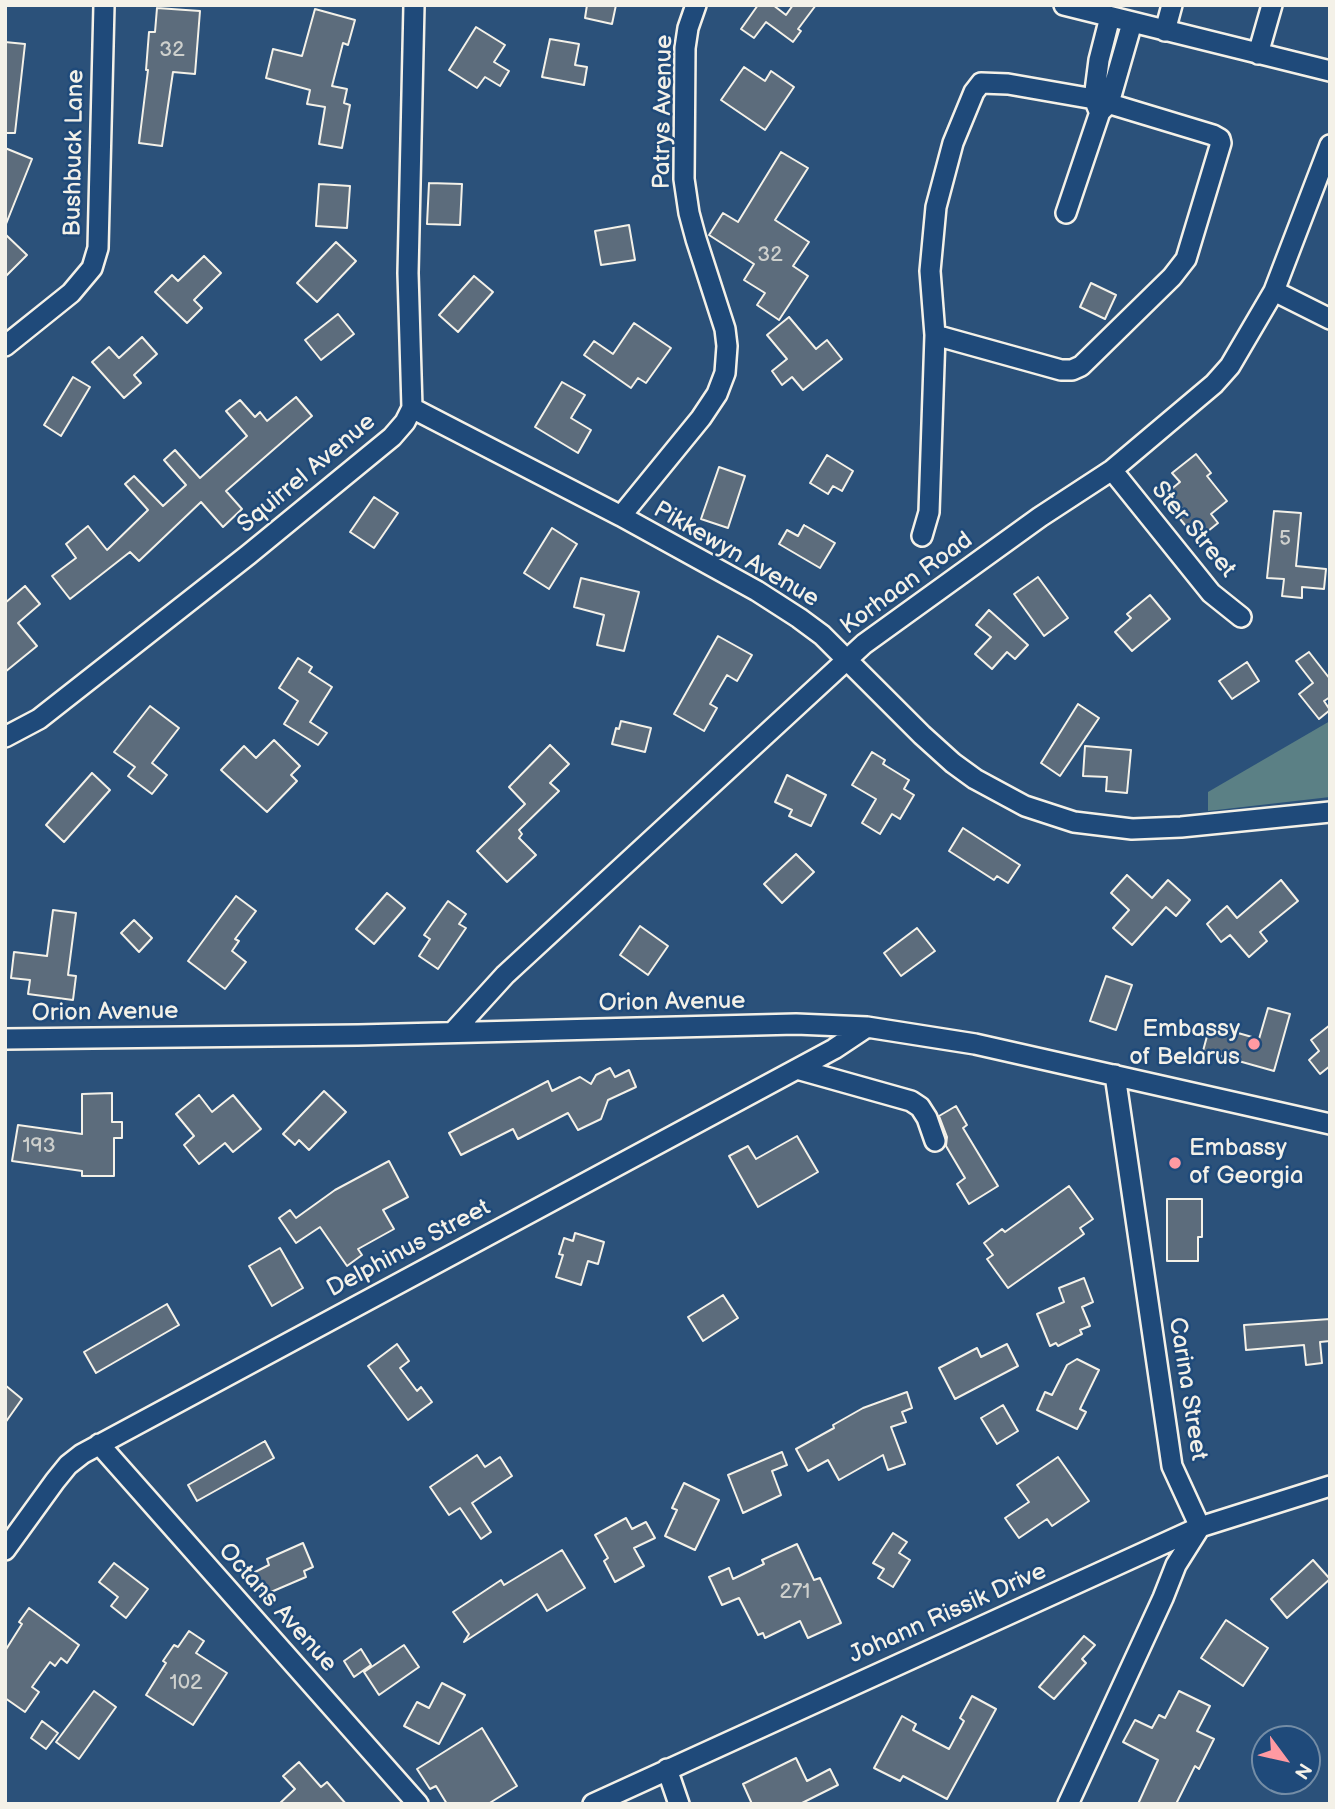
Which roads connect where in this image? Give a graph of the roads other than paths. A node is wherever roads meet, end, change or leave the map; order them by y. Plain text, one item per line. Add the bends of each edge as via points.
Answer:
1 (104, 5) edge
2 (414, 5) edge
3 (696, 5) edge
4 (1064, 5) edge
5 (1172, 5) edge
6 (1272, 5) edge
7 (1110, 18) junction
8 (1132, 23) junction
9 (1165, 31) junction
10 (1258, 54) junction
11 (1330, 71) edge
12 (1101, 105) junction
13 (1330, 145) edge
14 (1066, 213) dead end
15 (1274, 291) junction
16 (1330, 319) edge
17 (935, 335) junction
18 (5, 346) edge
19 (412, 408) junction
20 (1112, 470) junction
21 (621, 516) junction
22 (922, 536) dead end
23 (1241, 617) dead end
24 (846, 659) junction
25 (5, 737) edge
26 (1330, 811) edge
27 (867, 1027) junction
28 (454, 1031) junction
29 (5, 1039) edge
30 (797, 1069) junction
31 (1115, 1075) junction
32 (1330, 1124) edge
33 (935, 1141) dead end
34 (99, 1444) junction
35 (1330, 1486) edge
36 (1200, 1527) junction
37 (5, 1550) edge
38 (667, 1769) junction
39 (418, 1804) edge
40 (593, 1804) edge
41 (679, 1804) edge
42 (1068, 1804) edge

1 - 18 street, Bushbuck Lane via 98,248 92,268 71,293
2 - 19 street via 408,273
3 - 21 street, Patrys Avenue via 685,48 684,179 695,239 724,330 725,373 701,418
4 - 7 street
5 - 9 street
6 - 10 street
7 - 8 street
7 - 12 street via 1099,60
8 - 9 street
8 - 12 street
9 - 10 street
10 - 11 street
12 - 14 street
12 - 17 street via 988,82 978,85 953,143 936,207 930,271
12 - 17 street via 1220,139 1191,248 1181,267 1072,370
13 - 15 street, Korhaan Road
15 - 16 street
15 - 20 street, Korhaan Road via 1230,366 1214,384
17 - 22 street via 929,512
19 - 21 street, Pikkewyn Avenue
19 - 25 street, Squirrel Avenue via 392,437 248,555 39,719
20 - 23 street, Ster Street via 1211,593
20 - 24 street, Korhaan Road via 914,606
21 - 24 street, Pikkewyn Avenue via 789,611
24 - 26 street, Pikkewyn Avenue via 953,763 998,792 1055,818 1132,829
24 - 28 street, Korhaan Road via 505,975
27 - 28 street, Orion Avenue via 796,1024
27 - 30 street, Delphinus Street
27 - 31 street, Orion Avenue via 975,1044
28 - 29 street, Orion Avenue
30 - 33 street via 911,1101 927,1118
30 - 34 street, Delphinus Street
31 - 32 street, Orion Avenue
31 - 36 street, Carina Street via 1172,1466
34 - 37 street, Delphinus Street via 68,1465
34 - 39 street, Octans Avenue
35 - 36 street, Johann Rissik Drive
36 - 38 street, Johann Rissik Drive
36 - 42 street via 1176,1565
38 - 40 street, Johann Rissik Drive
38 - 41 street

